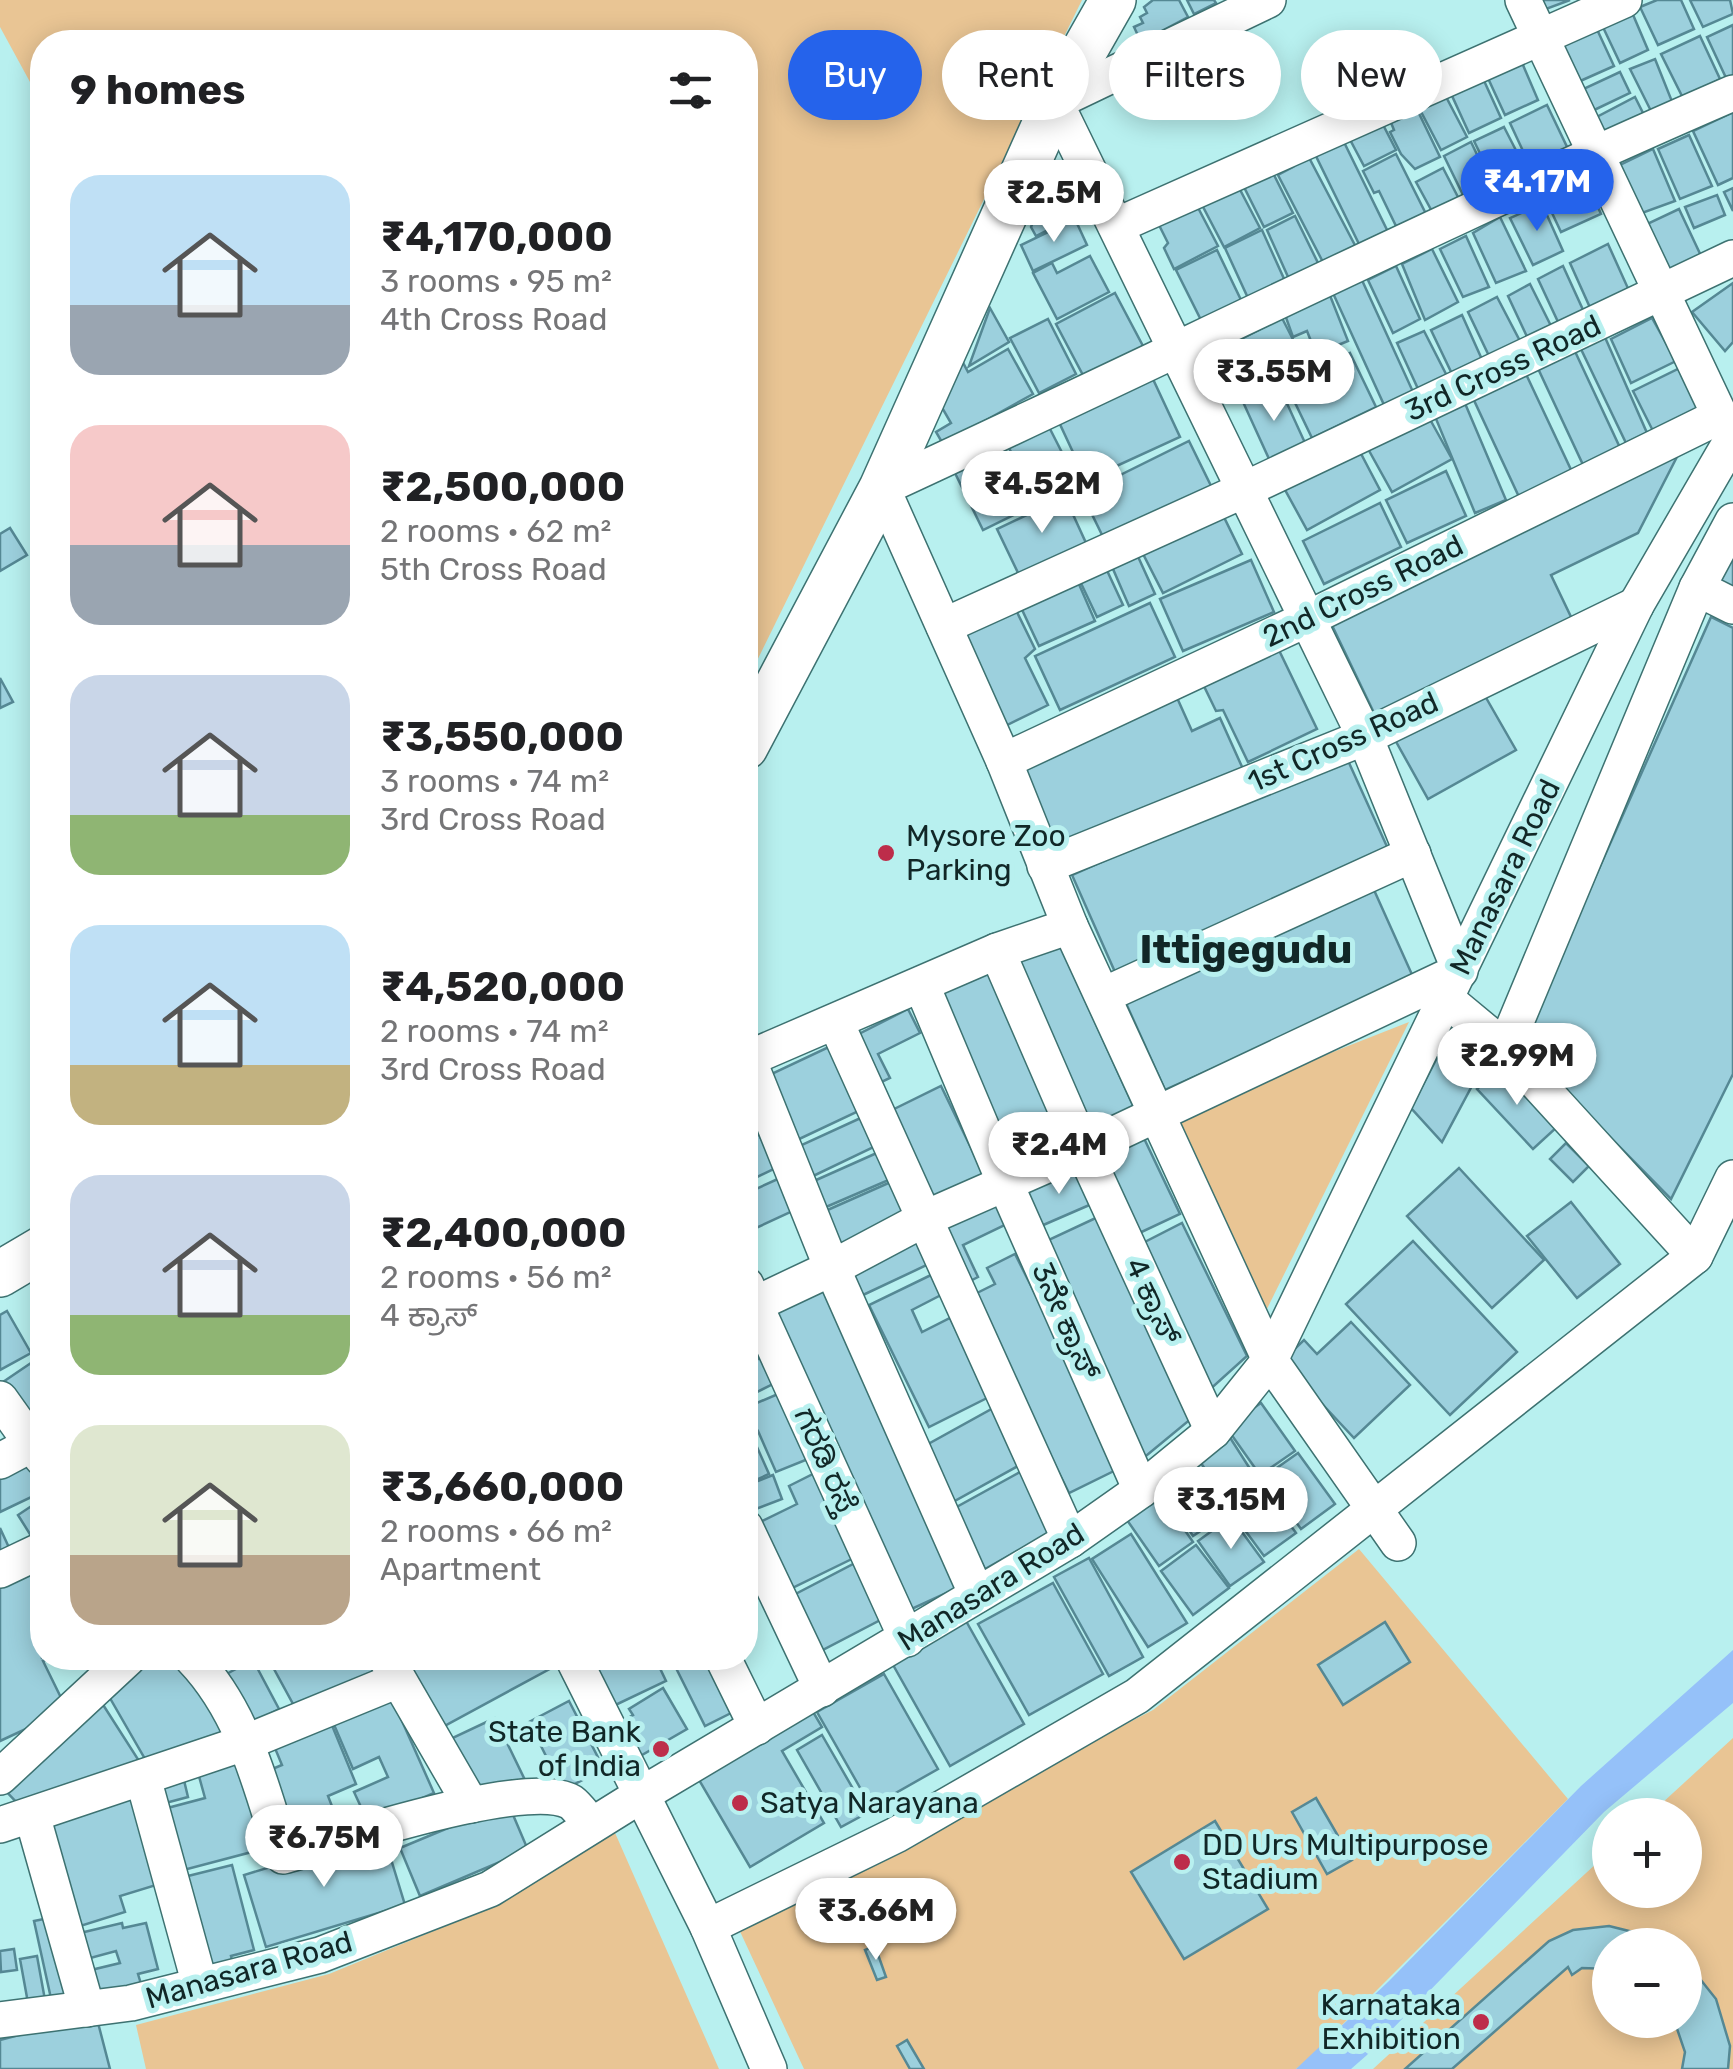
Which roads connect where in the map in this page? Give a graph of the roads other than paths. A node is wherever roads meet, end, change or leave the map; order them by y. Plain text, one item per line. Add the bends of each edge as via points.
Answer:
1 (1114, 0) edge
2 (1268, 0) edge
3 (1523, 0) edge
4 (1624, 0) edge
5 (1540, 36) junction
6 (1089, 43) edge
7 (1089, 86) edge
8 (1733, 93) edge
9 (1047, 120) edge
10 (1064, 120) edge
11 (1595, 153) junction
12 (1116, 226) junction
13 (1733, 258) edge
14 (1664, 292) junction
15 (1177, 352) junction
16 (1729, 428) edge
17 (882, 488) junction
18 (1246, 490) junction
19 (1733, 521) edge
20 (1697, 588) junction
21 (1636, 605) junction
22 (1733, 606) edge
23 (1307, 619) junction
24 (944, 626) junction
25 (758, 722) edge
26 (1364, 737) junction
27 (1004, 761) junction
28 (1413, 854) junction
29 (1045, 866) junction
30 (1070, 926) junction
31 (997, 951) junction
32 (1453, 985) junction
33 (922, 986) junction
34 (1104, 995) junction
35 (836, 1023) junction
36 (1506, 1048) junction
37 (758, 1055) edge
38 (758, 1089) edge
39 (1156, 1114) junction
40 (1083, 1149) junction
41 (1733, 1178) edge
42 (1005, 1183) junction
43 (926, 1218) junction
44 (30, 1256) edge
45 (1695, 1256) junction
46 (832, 1268) junction
47 (0, 1274) edge
48 (758, 1294) edge
49 (758, 1319) edge
50 (1270, 1360) junction
51 (0, 1399) edge
52 (1213, 1432) junction
53 (30, 1440) edge
54 (30, 1453) edge
55 (0, 1462) edge
56 (1141, 1490) junction
57 (1374, 1512) junction
58 (1070, 1540) junction
59 (1398, 1542) dead end
60 (758, 1554) edge
61 (30, 1556) edge
62 (0, 1570) edge
63 (978, 1595) junction
64 (907, 1639) junction
65 (115, 1670) edge
66 (203, 1670) edge
67 (390, 1670) edge
68 (393, 1670) edge
69 (579, 1670) edge
70 (729, 1670) edge
71 (822, 1689) junction
72 (757, 1727) junction
73 (247, 1742) junction
74 (0, 1777) edge
75 (143, 1778) junction
76 (641, 1795) junction
77 (472, 1805) junction
78 (16, 1820) edge
79 (592, 1825) junction
80 (708, 1927) junction
81 (200, 1985) junction
82 (87, 2009) junction
83 (0, 2020) edge
84 (769, 2069) edge

1 - 6 main road
2 - 7 street
3 - 5 street
4 - 5 street
5 - 11 street
5 - 12 street
8 - 11 street
9 - 17 main road
10 - 12 street
11 - 14 street
11 - 15 street
12 - 15 street
13 - 14 street, 3rd Cross Road
14 - 16 street
14 - 18 street, 3rd Cross Road
15 - 17 street
15 - 18 street
16 - 21 street, Manasara Road
16 - 23 street, 2nd Cross Road
17 - 24 street
17 - 25 main road
18 - 23 street
18 - 24 street, 3rd Cross Road
19 - 20 street
20 - 22 street
20 - 36 street
21 - 26 street, 1st Cross Road
21 - 32 street, Manasara Road
23 - 26 street
23 - 27 street, 2nd Cross Road
24 - 27 street
26 - 28 street
26 - 29 street, 1st Cross Road
27 - 29 street
28 - 32 street
28 - 34 street
29 - 30 street
30 - 31 street
30 - 34 street
31 - 33 street
31 - 40 street, 4 ಕ್ರಾಸ್
32 - 36 street
32 - 39 street
32 - 50 street, Manasara Road
33 - 35 street
33 - 42 street, 3ನೆೇ ಕ್ರಾಸ್
34 - 39 street
35 - 37 street
35 - 43 street
36 - 45 street
38 - 46 street
39 - 40 street
39 - 50 street
40 - 42 street
40 - 52 street, 4 ಕ್ರಾಸ್
41 - 45 street
42 - 43 street
42 - 56 street, 3ನೆೇ ಕ್ರಾಸ್
43 - 46 street
43 - 58 street
44 - 47 main road
45 - 57 street
46 - 48 street
46 - 63 street
49 - 64 street, ಗರಡಿ ರಸ್ತೆ
50 - 52 street, Manasara Road
50 - 57 street
51 - 53 street
52 - 56 street, Manasara Road
54 - 55 street
56 - 58 street, Manasara Road
57 - 59 street
57 - 80 street via 1138,1696 896,1835
58 - 63 street, Manasara Road
60 - 71 street
61 - 62 street
63 - 64 street, Manasara Road
64 - 71 street, Manasara Road
65 - 74 street
66 - 73 street
67 - 73 street
68 - 77 street
69 - 76 street
70 - 72 street
71 - 72 street, Manasara Road
72 - 76 street, Manasara Road
73 - 75 street
73 - 77 street via 283,1856
75 - 78 street
75 - 81 street
76 - 79 street, Manasara Road
76 - 80 street
77 - 79 street via 534,1795 571,1802
78 - 82 street
79 - 81 street, Manasara Road via 490,1889 320,1955
80 - 84 street
81 - 82 street, Manasara Road
82 - 83 street, Manasara Road

